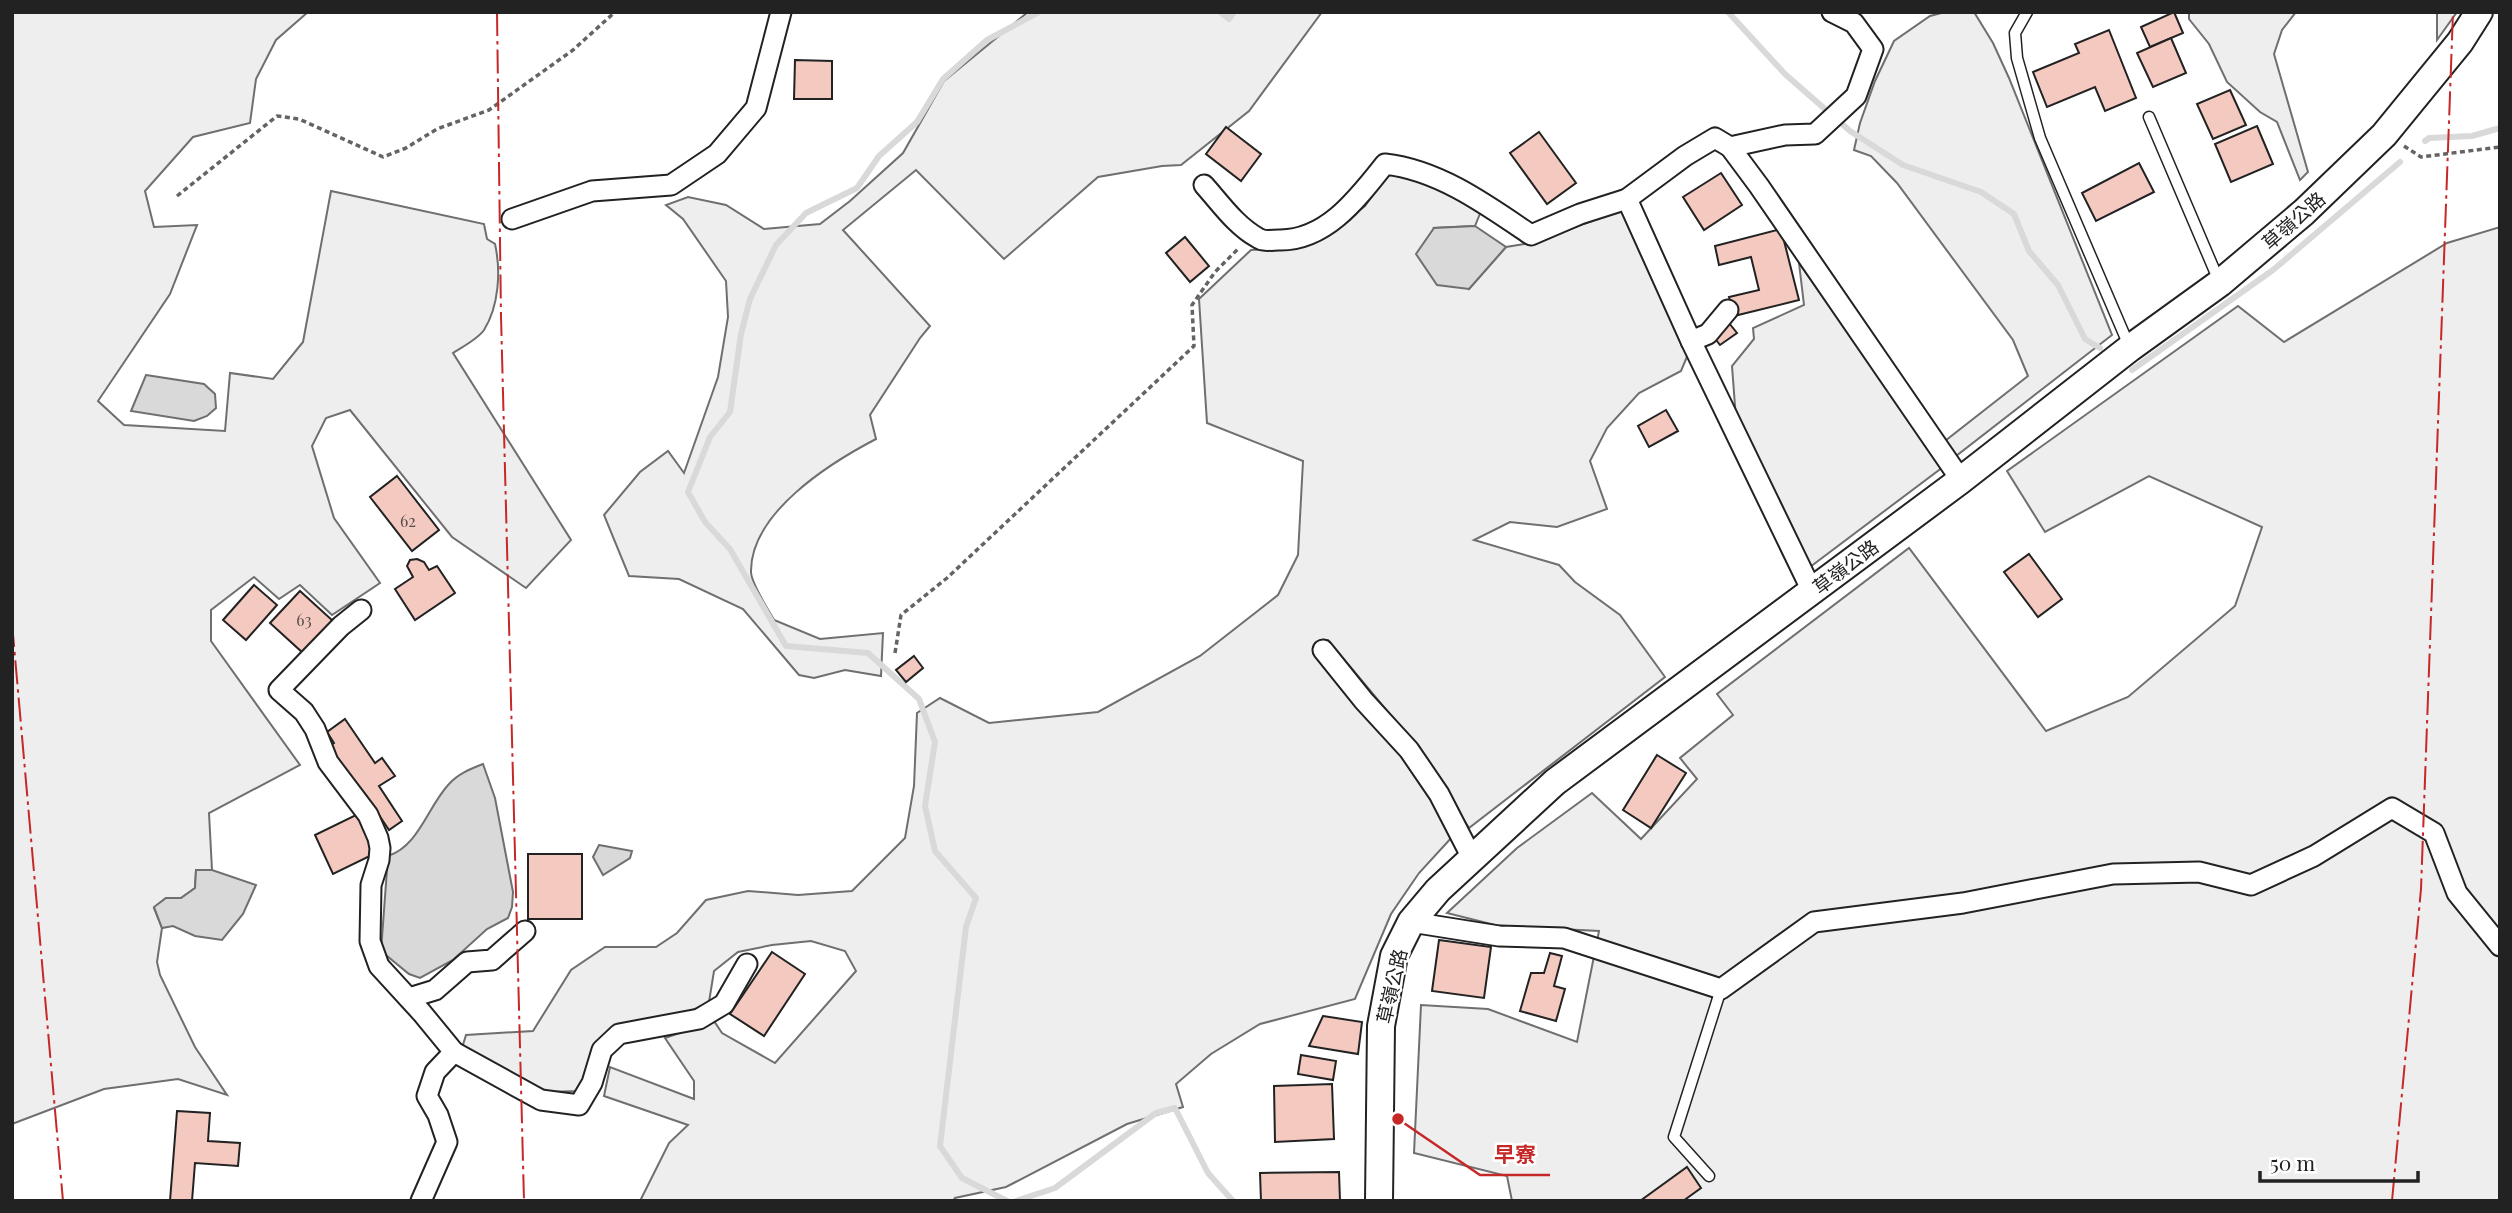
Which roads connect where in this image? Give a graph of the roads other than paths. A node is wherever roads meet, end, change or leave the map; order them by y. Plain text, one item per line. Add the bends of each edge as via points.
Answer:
1 (781, 12) edge
2 (1832, 12) edge
3 (2027, 12) edge
4 (2479, 12) edge
5 (2149, 117) dead end
6 (1730, 147) junction
7 (1204, 185) dead end
8 (1627, 199) junction
9 (512, 219) dead end
10 (2220, 283) junction
11 (1728, 310) dead end
12 (1690, 341) junction
13 (2130, 348) junction
14 (1961, 480) junction
15 (1812, 591) junction
16 (361, 610) dead end
17 (1323, 650) dead end
18 (1472, 858) junction
19 (1411, 922) junction
20 (524, 931) dead end
21 (2500, 946) edge
22 (747, 964) dead end
23 (1721, 989) junction
24 (409, 999) junction
25 (454, 1052) junction
26 (1709, 1176) dead end
27 (421, 1201) edge
28 (1379, 1201) edge

1 - 9 street via 756,107 717,154 671,186 592,191
2 - 6 street via 1854,23 1873,49 1856,96 1815,134 1785,135
3 - 13 lane via 2015,33 2017,58 2039,138
4 - 10 main road, 草嶺公路 via 2384,135 2304,212
5 - 10 lane
6 - 8 street via 1715,138
6 - 14 street
7 - 8 street via 1238,223 1261,240 1319,232 1360,195 1385,164 1406,167 1450,185 1531,234
8 - 12 street
10 - 13 main road, 草嶺公路
11 - 12 street via 1708,334
12 - 15 street
13 - 14 main road, 草嶺公路
14 - 15 main road, 草嶺公路
15 - 18 main road, 草嶺公路 via 1555,782
16 - 24 street via 279,690 304,712 328,762 368,815 380,848 371,885 370,941 379,966
17 - 18 street via 1409,750 1439,794
18 - 19 main road, 草嶺公路
19 - 23 street via 1499,936 1564,938
19 - 28 main road, 草嶺公路 via 1394,956 1381,1026
20 - 24 street via 492,960 467,962 435,990
21 - 23 street via 2457,893 2434,833 2392,808 2314,856 2251,885 2199,872 2113,874 1963,904 1814,922
22 - 25 street via 724,1004 699,1019 619,1034 602,1050 592,1083 579,1105 541,1100
23 - 26 lane via 1674,1137
24 - 25 street
25 - 27 street via 435,1072 427,1096 447,1142

